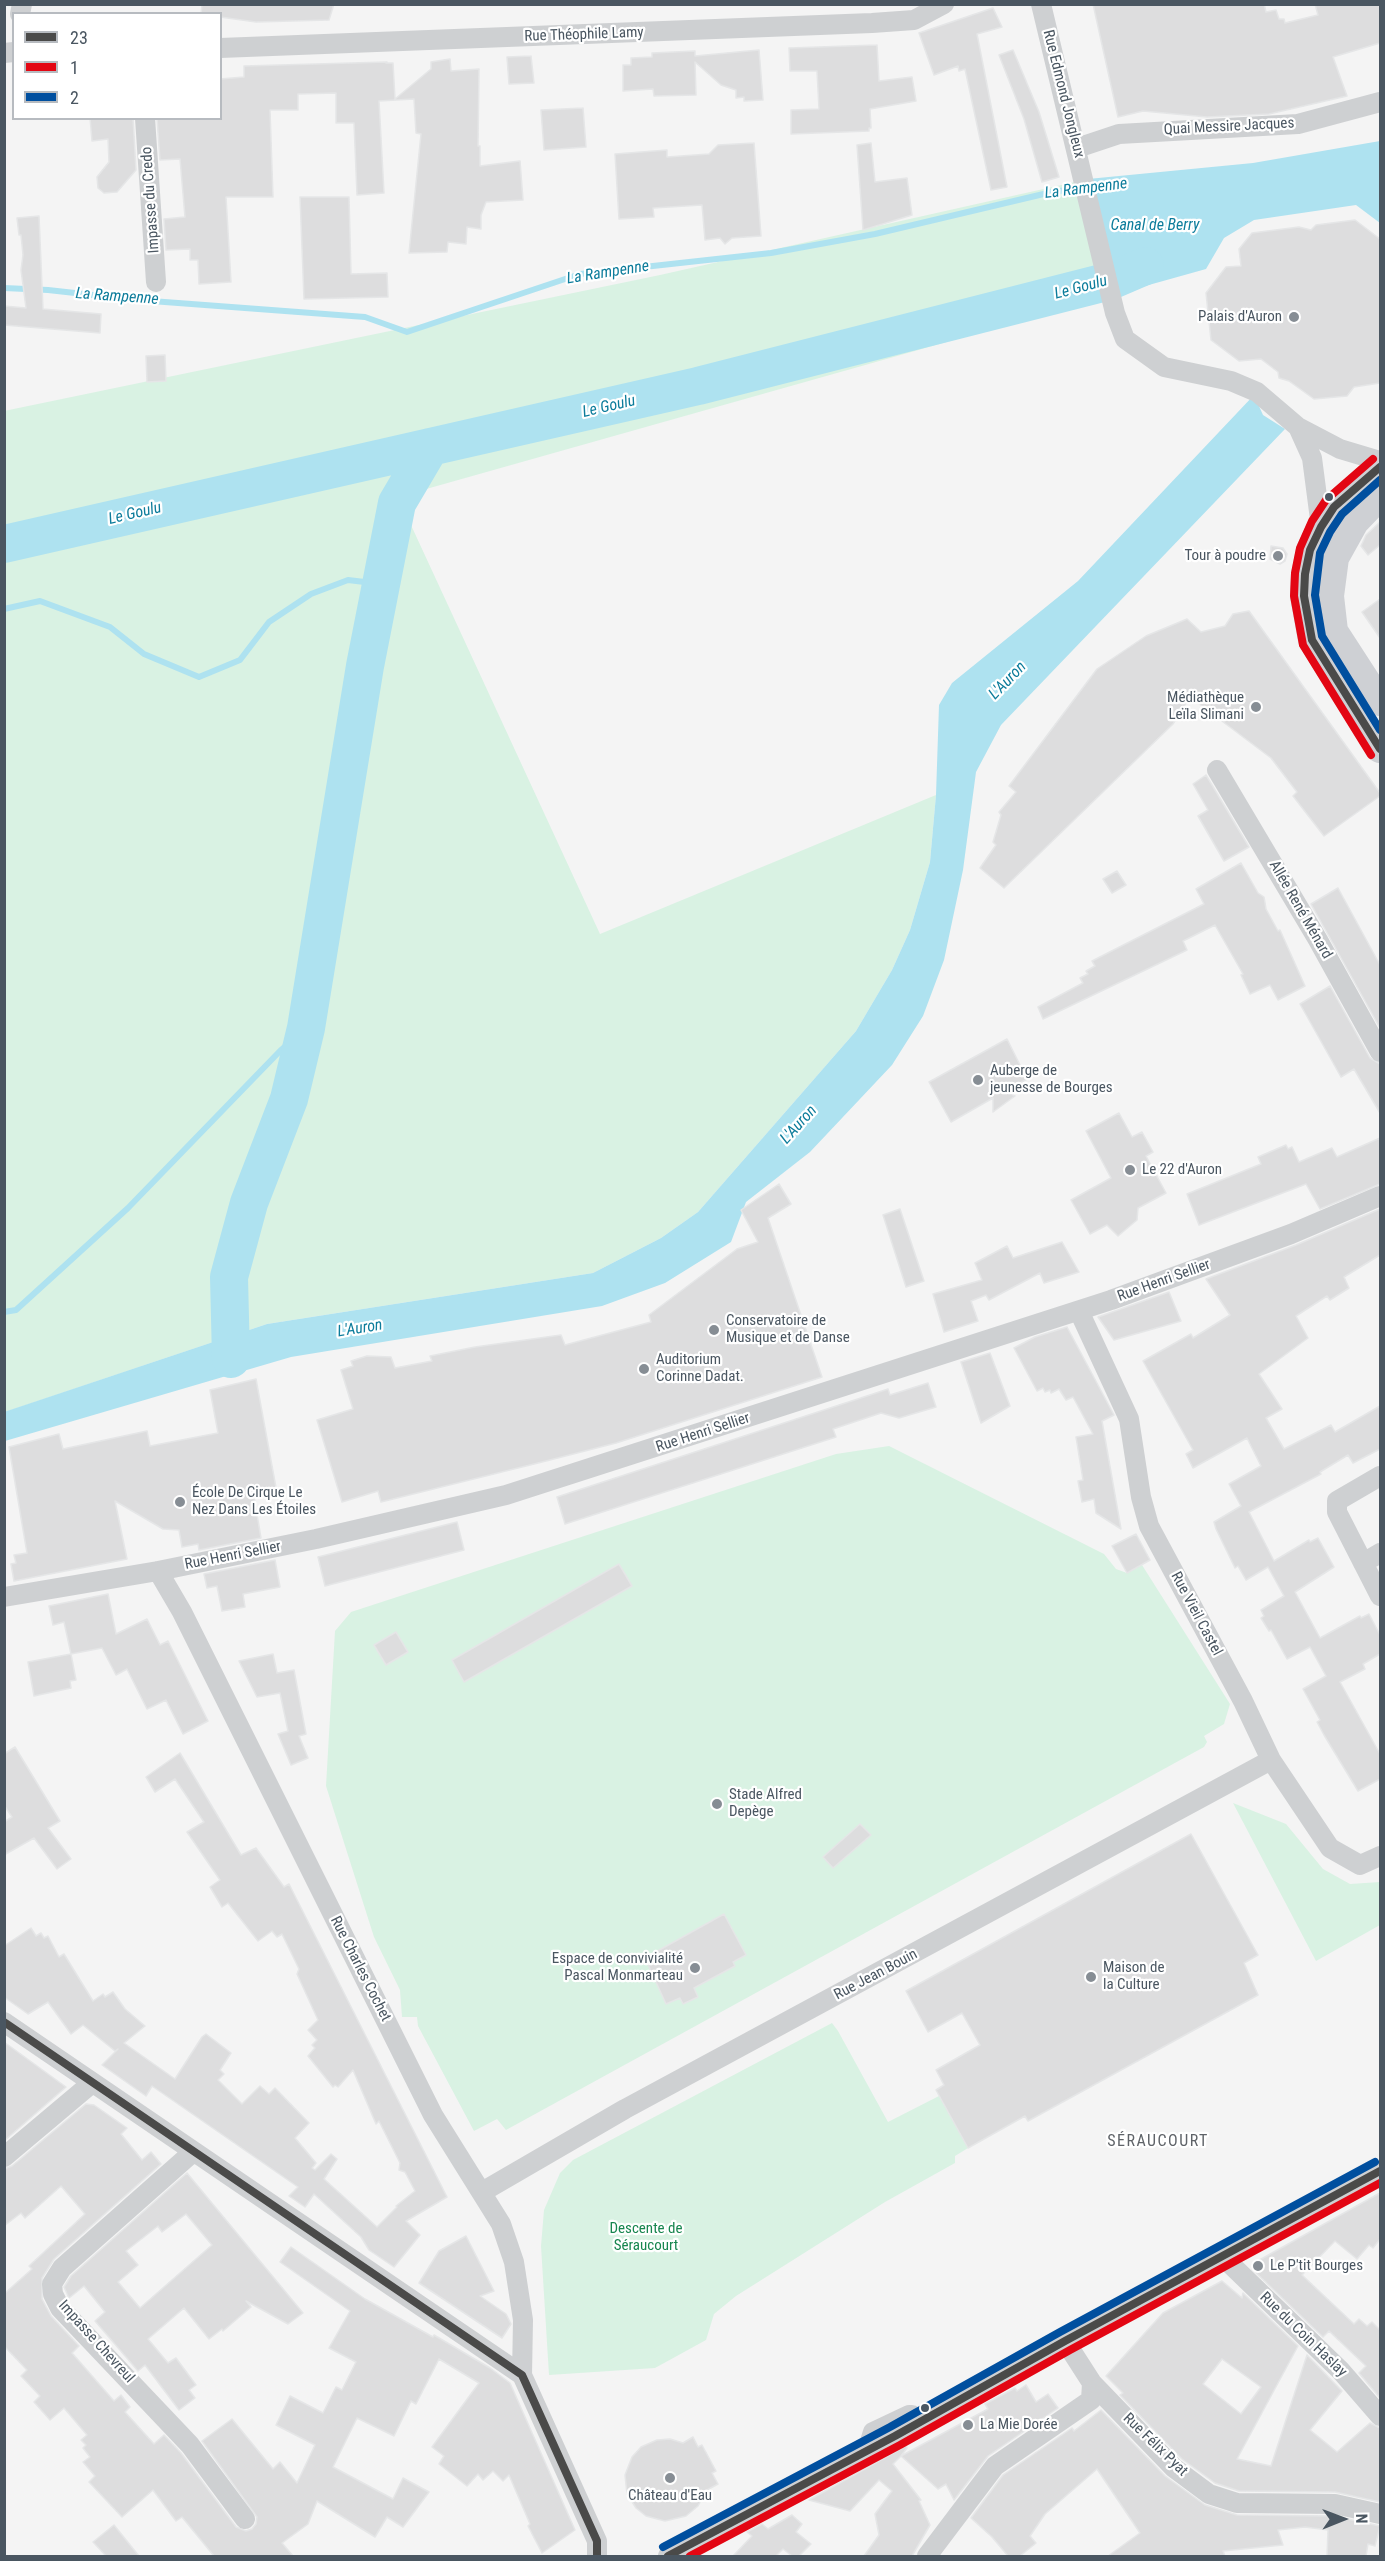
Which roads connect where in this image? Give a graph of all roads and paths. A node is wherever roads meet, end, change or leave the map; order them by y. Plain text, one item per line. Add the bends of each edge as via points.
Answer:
1 (944, 4) edge
2 (1041, 4) edge
3 (222, 48) edge
4 (1380, 102) edge
5 (145, 120) edge
6 (1077, 148) junction
7 (156, 282) dead end
8 (1293, 424) junction
9 (1380, 461) edge
10 (1380, 467) edge
11 (1380, 496) edge
12 (1321, 527) junction
13 (1380, 702) edge
14 (1380, 749) edge
15 (1217, 770) dead end
16 (1380, 1052) edge
17 (1380, 1196) edge
18 (1078, 1311) junction
19 (1380, 1476) edge
20 (1380, 1553) edge
21 (1362, 1563) junction
22 (158, 1571) junction
23 (1380, 1596) edge
24 (4, 1597) edge
25 (1271, 1760) junction
26 (1380, 1856) edge
27 (4, 2022) edge
28 (92, 2083) junction
29 (193, 2152) junction
30 (4, 2157) edge
31 (1380, 2170) edge
32 (482, 2192) junction
33 (1222, 2257) junction
34 (1065, 2341) junction
35 (522, 2375) junction
36 (1092, 2382) junction
37 (1380, 2416) edge
38 (1380, 2514) edge
39 (246, 2519) dead end
40 (597, 2556) edge
41 (668, 2556) edge
42 (927, 2556) edge

1 - 3 street, Rue Théophile Lamy via 914,20 872,23
2 - 6 street, Rue Edmond Jongleux
4 - 6 street, Quai Messire Jacques via 1298,124 1119,134
5 - 7 street, Impasse du Credo
6 - 8 street, Rue Edmond Jongleux via 1115,313 1125,339 1164,367 1231,381 1257,392
8 - 9 street, Rue Edmond Jongleux via 1340,449
8 - 12 street, Rue Edmond Jongleux via 1311,458
10 - 12 main road via 1334,507
11 - 13 main road via 1355,522 1335,558 1330,596 1334,631
12 - 14 main road via 1310,550 1305,574 1306,618 1312,640
15 - 16 street, Allée René Ménard
17 - 18 street, Rue Henri Sellier via 1291,1234
18 - 22 street, Rue Henri Sellier via 506,1496
18 - 25 street, Rue Vieil Castel via 1129,1419 1149,1526
19 - 21 street via 1337,1501 1337,1512
20 - 21 street
21 - 23 street
22 - 24 street, Rue Henri Sellier
22 - 32 street, Rue Charles Cochet via 433,2115
25 - 26 street, Rue Vieil Castel via 1330,1848 1360,1865
25 - 32 street, Rue Jean Bouin via 625,2109
27 - 28 street
28 - 29 street
28 - 30 street
29 - 35 street
29 - 39 street, Impasse Chevreul via 62,2268 52,2284 53,2294 60,2308 190,2445
31 - 33 street
32 - 35 street, Rue Charles Cochet via 501,2224 514,2262 523,2320
33 - 34 street
33 - 37 street, Rue du Coin Haslay via 1341,2371
34 - 36 street, Rue Félix Pyat
34 - 41 street
35 - 40 street via 597,2541
36 - 38 street, Rue Félix Pyat via 1174,2468 1209,2494 1237,2503 1335,2504
36 - 42 street via 1091,2400 995,2466

